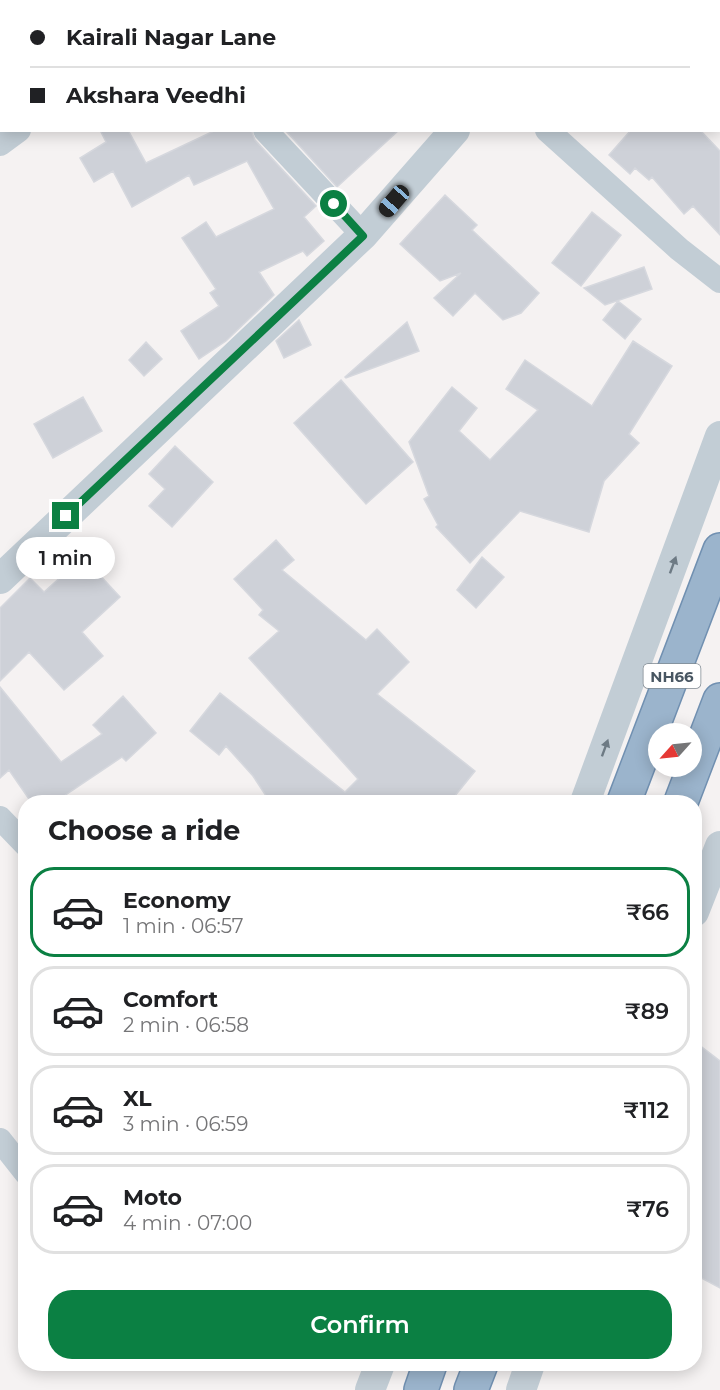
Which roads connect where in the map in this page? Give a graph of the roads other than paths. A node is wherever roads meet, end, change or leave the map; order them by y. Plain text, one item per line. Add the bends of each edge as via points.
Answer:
1 (16, 132) edge
2 (267, 132) edge
3 (453, 132) edge
4 (549, 132) edge
5 (0, 144) edge
6 (363, 236) junction
7 (720, 282) edge
8 (720, 436) edge
9 (720, 550) edge
10 (0, 579) edge
11 (720, 700) edge
12 (588, 795) edge
13 (627, 795) edge
14 (684, 795) edge
15 (0, 818) edge
16 (18, 837) edge
17 (720, 846) edge
18 (702, 892) edge
19 (0, 1140) edge
20 (18, 1163) edge
21 (377, 1371) edge
22 (428, 1371) edge
23 (479, 1371) edge
24 (528, 1371) edge
25 (370, 1390) edge
26 (421, 1390) edge
27 (471, 1390) edge
28 (521, 1390) edge

1 - 5 street
2 - 6 street
3 - 6 street
4 - 7 street
6 - 10 street
12 -> 8 street
9 - 13 highway, NH66
11 - 14 highway, NH66
15 - 16 street
17 - 18 street
19 - 20 street
21 - 25 street
22 - 26 highway
23 - 27 highway
24 - 28 street

